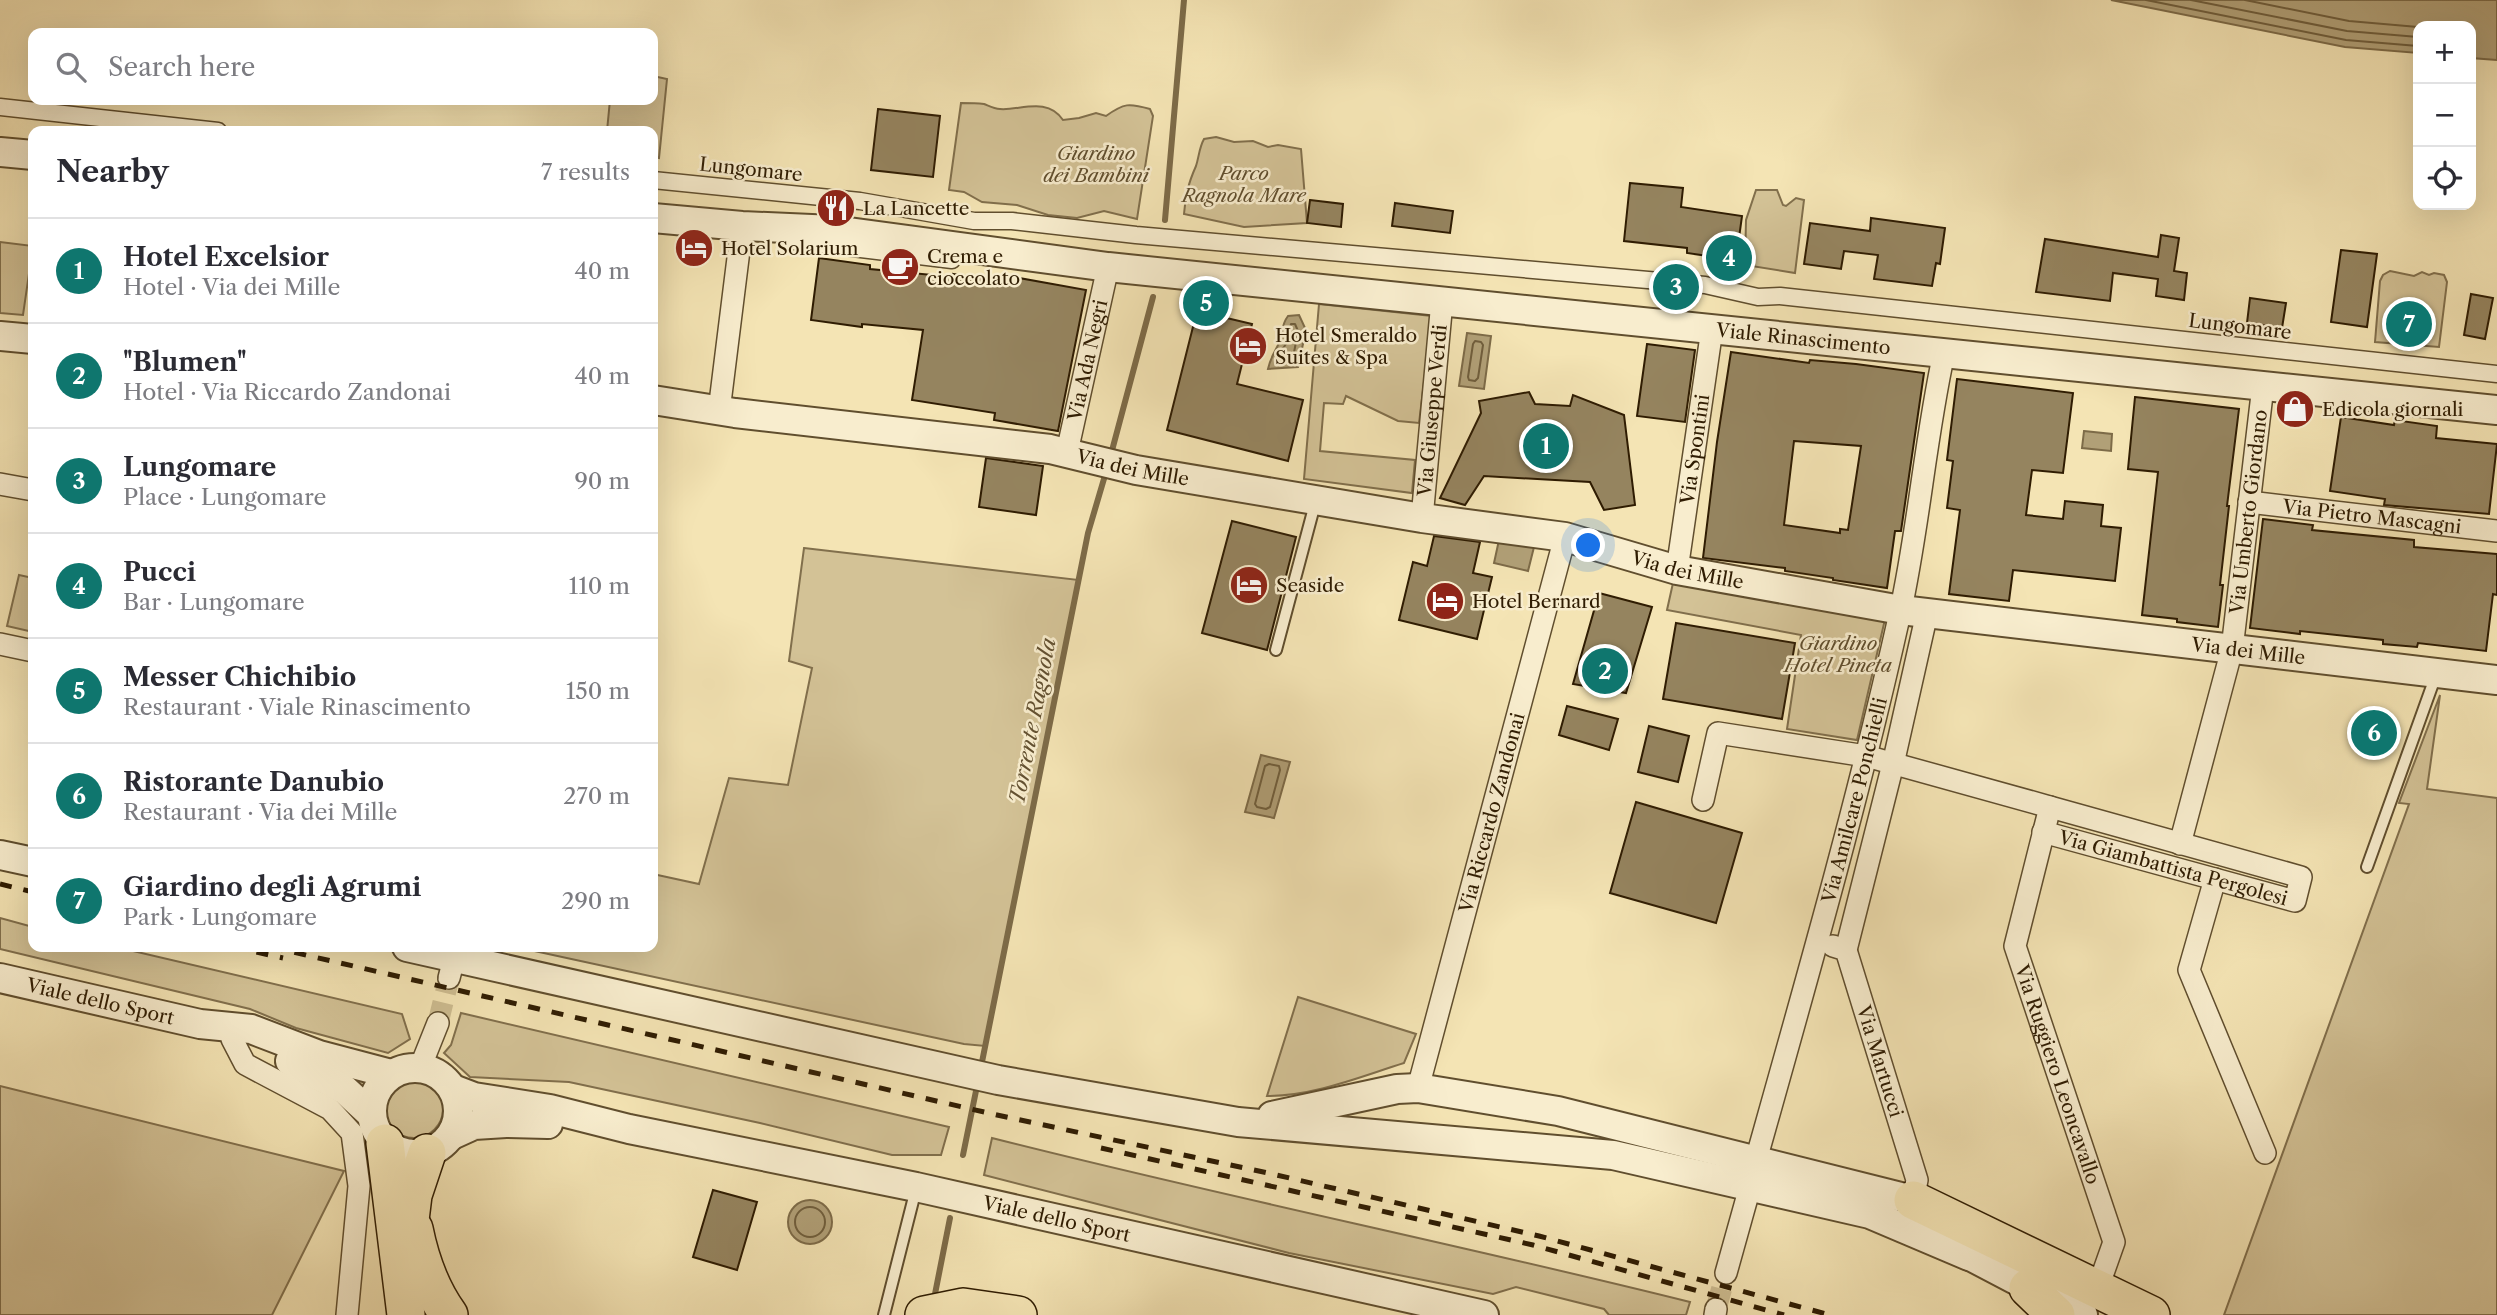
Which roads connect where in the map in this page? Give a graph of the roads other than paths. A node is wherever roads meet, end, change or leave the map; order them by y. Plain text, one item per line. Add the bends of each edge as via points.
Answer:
1 (0, 107) edge
2 (173, 126) edge
3 (0, 152) edge
4 (28, 155) edge
5 (658, 181) edge
6 (658, 219) edge
7 (746, 231) junction
8 (1098, 271) junction
9 (1442, 301) junction
10 (1712, 329) junction
11 (0, 336) edge
12 (28, 339) edge
13 (1944, 353) junction
14 (2497, 374) edge
15 (2263, 386) junction
16 (658, 401) edge
17 (2497, 410) edge
18 (719, 411) junction
19 (1075, 454) junction
20 (0, 484) edge
21 (28, 489) edge
22 (1316, 500) junction
23 (2249, 502) junction
24 (1422, 518) junction
25 (2497, 531) edge
26 (1565, 537) junction
27 (1677, 570) junction
28 (1914, 612) junction
29 (0, 644) edge
30 (2232, 649) junction
31 (1276, 650) dead end
32 (28, 651) edge
33 (2437, 673) junction
34 (2497, 680) edge
35 (1866, 756) junction
36 (1893, 764) junction
37 (1703, 800) dead end
38 (2050, 807) junction
39 (2043, 832) junction
40 (2180, 844) junction
41 (0, 855) edge
42 (28, 861) edge
43 (2367, 867) dead end
44 (2215, 879) junction
45 (1818, 941) junction
46 (1846, 950) junction
47 (424, 952) edge
48 (454, 961) edge
49 (0, 978) edge
50 (438, 1023) tunnel mouth
51 (200, 1024) junction
52 (232, 1039) junction
53 (420, 1068) junction
54 (391, 1074) junction
55 (1418, 1088) junction
56 (453, 1089) junction
57 (1558, 1111) junction
58 (1238, 1122) junction
59 (378, 1129) junction
60 (629, 1129) junction
61 (439, 1144) junction
62 (1547, 1150) junction
63 (2265, 1153) dead end
64 (1753, 1174) junction
65 (916, 1186) junction
66 (401, 1194) junction
67 (1913, 1200) junction
68 (1870, 1214) junction
69 (1969, 1256) junction
70 (1726, 1273) tunnel mouth
71 (2102, 1276) dead end
72 (2028, 1288) junction
73 (405, 1300) edge
74 (347, 1315) edge
75 (383, 1315) edge
76 (449, 1315) edge
77 (884, 1315) edge
78 (924, 1315) edge
79 (1018, 1315) edge
80 (1484, 1315) edge
81 (2056, 1315) edge
82 (2083, 1315) edge
83 (2151, 1315) edge

1 - 2 street
3 - 4 street
5 - 14 street, Lungomare via 860,201 974,220 1705,285 1758,297
6 - 7 street, Viale Rinascimento
7 - 8 street, Viale Rinascimento via 834,230
7 - 18 street
8 - 9 street, Viale Rinascimento
8 - 19 street, Via Ada Negri
9 - 10 street, Viale Rinascimento
9 - 24 street, Via Giuseppe Verdi
10 - 13 street, Viale Rinascimento
10 - 27 street, Via Spontini
11 - 12 street
13 - 15 street, Viale Rinascimento
13 - 28 street, Via Amilcare Ponchielli
15 - 17 street, Viale Rinascimento
15 - 23 street, Via Umberto Giordano
16 - 18 street, Via dei Mille
18 - 19 street, Via dei Mille
19 - 22 street, Via dei Mille via 1136,470
20 - 21 street
22 - 24 street, Via dei Mille
22 - 31 lane
23 - 25 street, Via Pietro Mascagni
23 - 30 street, Via Umberto Giordano
24 - 26 street, Via dei Mille
26 - 27 street, Via dei Mille
26 - 55 street, Via Riccardo Zandonai
27 - 28 street, Via dei Mille
28 - 30 street, Via dei Mille
28 - 35 street, Via Amilcare Ponchielli
28 - 36 street, Via Amilcare Ponchielli
29 - 32 street
30 - 33 street, Via dei Mille
30 - 40 street, Via Umberto Giordano
33 - 34 street, Via dei Mille
33 - 43 lane
35 - 36 street, Via Giambattista Pergolesi
35 - 37 street, Via Giambattista Pergolesi via 1718,733
35 - 45 street, Via Amilcare Ponchielli
36 - 38 street, Via Giambattista Pergolesi
36 - 46 street, Via Amilcare Ponchielli
38 - 39 street, Via Giambattista Pergolesi
38 - 40 street, Via Giambattista Pergolesi
39 - 44 street, Via Giambattista Pergolesi
39 - 71 street, Via Ruggiero Leoncavallo via 2015,946 2114,1242
40 - 44 street, Via Giambattista Pergolesi via 2301,877 2295,901
41 - 42 street
44 - 63 street via 2189,970
45 - 46 street
45 - 64 street, Via Amilcare Ponchielli
46 - 67 street, Via Martucci via 1917,1180
47 - 48 street
48 - 58 street via 998,1080
49 - 51 street, Viale dello Sport
50 - 53 street
51 - 52 street, Viale dello Sport
51 - 54 street, Viale dello Sport via 251,1029 319,1055
52 - 59 street, Viale dello Sport via 283,1057 345,1090
52 - 74 street via 245,1064 330,1109 352,1133 359,1186
53 - 54 street
53 - 56 street via 441,1076
54 - 59 street via 372,1103
55 - 57 street
55 - 58 street
56 - 60 street, Viale dello Sport
56 - 61 street via 459,1113
57 - 62 street via 1537,1111 1524,1122 1528,1139
57 - 64 street
58 - 62 street
59 - 61 street via 408,1154
59 - 66 highway
60 - 61 street, Viale dello Sport via 474,1125
60 - 65 street, Viale dello Sport
61 - 66 highway
62 - 64 street
64 - 67 street
64 - 68 street
64 - 70 street, Via Amilcare Ponchielli
65 - 77 lane
65 - 80 street, Viale dello Sport
66 - 73 highway
66 - 75 highway
66 - 76 highway via 425,1268
67 - 68 street via 1899,1213
67 - 69 street via 1913,1214 1926,1231
67 - 83 highway
68 - 69 street
69 - 72 street
72 - 81 highway
72 - 82 street
78 - 79 highway via 963,1307

